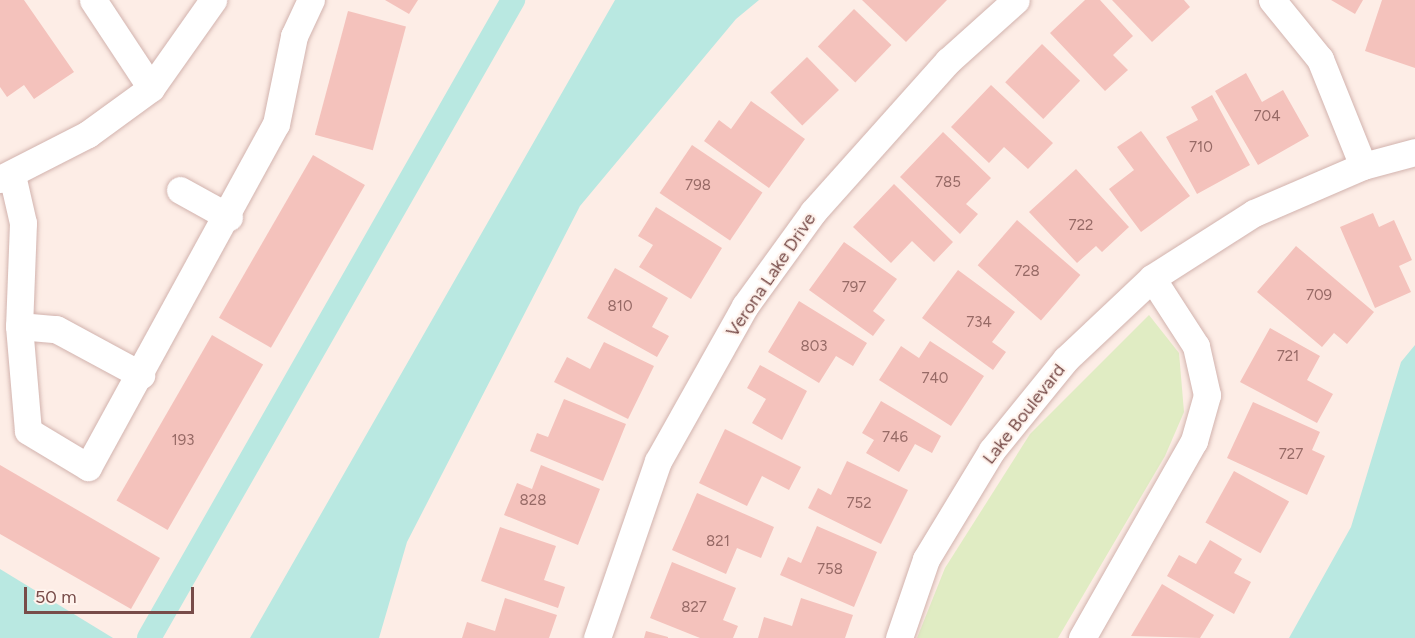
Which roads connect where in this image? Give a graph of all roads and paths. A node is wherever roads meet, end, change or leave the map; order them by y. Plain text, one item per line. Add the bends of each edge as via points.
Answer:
1 (93, 0) edge
2 (213, 0) edge
3 (310, 0) edge
4 (1016, 0) edge
5 (1272, 0) edge
6 (151, 88) junction
7 (1415, 152) edge
8 (1363, 166) junction
9 (6, 177) edge
10 (180, 190) dead end
11 (229, 217) junction
12 (1152, 278) junction
13 (19, 326) junction
14 (141, 375) junction
15 (597, 638) edge
16 (899, 638) edge
17 (1082, 638) edge

1 - 6 street
2 - 6 street
3 - 11 street via 294,36 276,124
4 - 15 street, Verona Lake Drive via 948,61 821,203 745,306 658,461
5 - 8 street via 1320,59
6 - 9 street via 88,134
7 - 8 street, Lake Boulevard
8 - 12 street, Lake Boulevard via 1254,213
9 - 13 street via 23,224
10 - 11 street
11 - 14 street
12 - 16 street, Lake Boulevard via 1066,359 992,450 926,559
12 - 17 street via 1196,346 1207,395 1194,441
13 - 14 street via 56,329
13 - 14 street via 28,431 88,467

